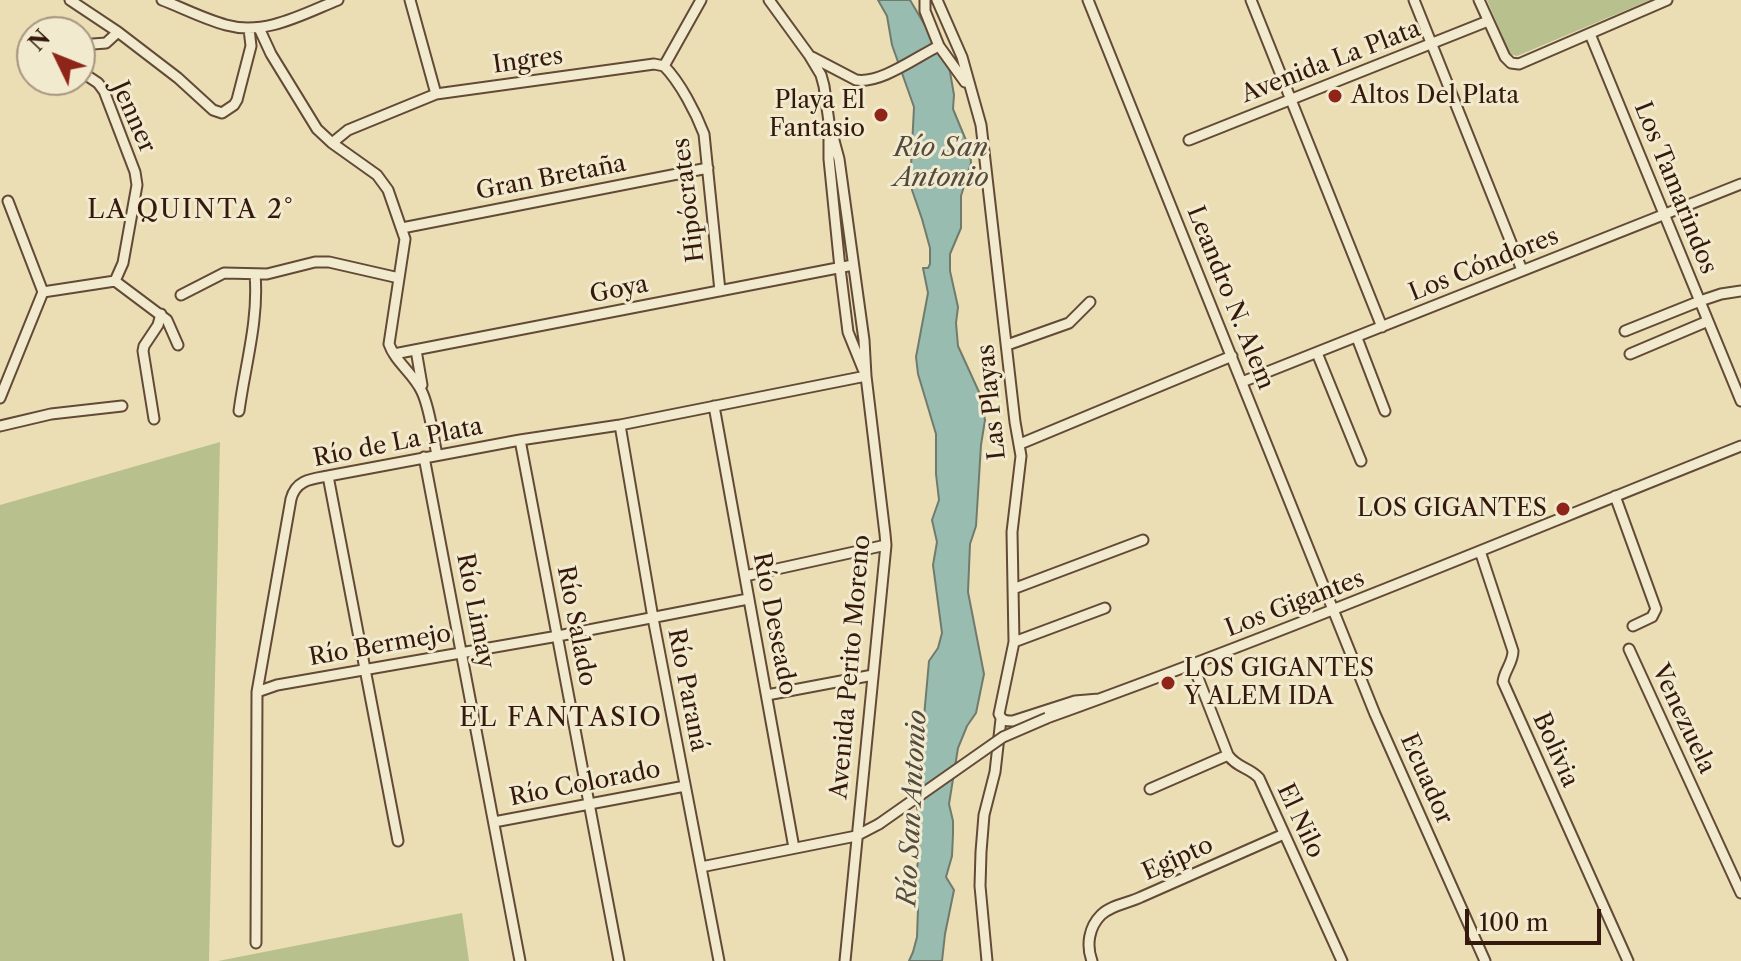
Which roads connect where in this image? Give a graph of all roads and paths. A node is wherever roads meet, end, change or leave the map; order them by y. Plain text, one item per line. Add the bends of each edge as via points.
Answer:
1 (70, 0) edge
2 (162, 0) edge
3 (338, 0) edge
4 (410, 0) edge
5 (701, 0) edge
6 (769, 0) edge
7 (925, 0) edge
8 (937, 0) edge
9 (1088, 0) edge
10 (1251, 0) edge
11 (1414, 0) edge
12 (1479, 0) edge
13 (1667, 0) edge
14 (1488, 21) junction
15 (254, 28) junction
16 (118, 32) junction
17 (1590, 34) junction
18 (96, 44) edge
19 (1432, 45) junction
20 (939, 46) junction
21 (809, 55) junction
22 (664, 66) junction
23 (96, 82) edge
24 (970, 88) junction
25 (436, 94) junction
26 (1290, 100) junction
27 (829, 122) junction
28 (1189, 140) dead end
29 (332, 143) junction
30 (708, 168) junction
31 (1741, 184) edge
32 (8, 201) dead end
33 (1665, 214) junction
34 (402, 228) junction
35 (853, 265) junction
36 (840, 268) junction
37 (1522, 270) junction
38 (255, 274) junction
39 (399, 278) junction
40 (115, 281) junction
41 (720, 291) junction
42 (1741, 291) edge
43 (43, 292) junction
44 (181, 295) dead end
45 (1700, 301) junction
46 (1090, 302) dead end
47 (161, 314) junction
48 (1708, 321) junction
49 (1382, 327) junction
50 (1625, 331) dead end
51 (1357, 338) junction
52 (178, 345) dead end
53 (1007, 345) junction
54 (416, 350) junction
55 (1317, 353) junction
56 (394, 354) junction
57 (1630, 354) dead end
58 (1232, 356) junction
59 (866, 376) junction
60 (1242, 382) junction
61 (423, 393) junction
62 (0, 398) edge
63 (1741, 401) edge
64 (122, 406) dead end
65 (714, 406) junction
66 (239, 411) dead end
67 (1385, 411) dead end
68 (154, 419) dead end
69 (620, 425) junction
70 (0, 426) edge
71 (520, 440) junction
72 (1020, 444) junction
73 (1741, 446) edge
74 (437, 455) junction
75 (424, 457) junction
76 (1361, 461) dead end
77 (328, 476) junction
78 (1615, 496) junction
79 (1143, 540) dead end
80 (886, 545) junction
81 (1480, 551) junction
82 (745, 576) junction
83 (1013, 589) junction
84 (748, 599) junction
85 (1105, 608) dead end
86 (1333, 611) junction
87 (653, 618) junction
88 (1633, 626) dead end
89 (558, 636) junction
90 (1014, 642) junction
91 (1629, 649) dead end
92 (463, 652) junction
93 (1193, 665) junction
94 (364, 670) junction
95 (873, 675) junction
96 (257, 692) junction
97 (767, 695) junction
98 (1099, 699) junction
99 (1000, 716) junction
100 (1228, 755) junction
101 (685, 786) junction
102 (1150, 789) dead end
103 (590, 804) junction
104 (494, 822) junction
105 (1284, 834) junction
106 (856, 836) junction
107 (398, 841) dead end
108 (794, 848) junction
109 (701, 867) junction
110 (1741, 893) edge
111 (256, 943) dead end
112 (520, 961) edge
113 (619, 961) edge
114 (719, 961) edge
115 (845, 961) edge
116 (987, 961) edge
117 (1092, 961) edge
118 (1342, 961) edge
119 (1485, 961) edge
120 (1628, 961) edge

1 - 16 street
2 - 15 street via 225,25
3 - 15 street
4 - 25 street
5 - 22 street
6 - 21 street, Avenida Perito Moreno
7 - 20 street
8 - 24 street, Las Playas
9 - 58 street, Leandro N. Alem
10 - 26 street
11 - 19 street
12 - 14 street
13 - 17 street
14 - 17 street via 1505,57 1514,64
14 - 19 street, Avenida La Plata
15 - 16 street via 237,100 222,113
15 - 29 street via 312,123
16 - 18 street via 106,43
17 - 33 street, Los Tamarindos
19 - 26 street, Avenida La Plata
19 - 37 street
20 - 21 street via 864,81
20 - 24 street
21 - 27 street, Avenida Perito Moreno via 821,75
22 - 25 street, Ingres
22 - 30 street, Hipócrates via 699,122
23 - 40 street, Jenner via 136,179 123,263
24 - 53 street, Las Playas via 981,125
25 - 29 street, Ingres via 348,130
26 - 28 street, Avenida La Plata
26 - 49 street
27 - 35 street, Avenida Perito Moreno
27 - 36 street, Avenida Perito Moreno
29 - 34 street via 381,179
30 - 34 street, Gran Bretaña
30 - 41 street, Hipócrates
31 - 33 street, Los Cóndores
32 - 43 street
33 - 37 street, Los Cóndores
33 - 45 street, Los Tamarindos
34 - 39 street
35 - 36 street, Goya
35 - 59 street, Avenida Perito Moreno
36 - 41 street, Goya
36 - 59 street, Avenida Perito Moreno via 848,332
37 - 49 street, Los Cóndores
38 - 39 street via 322,261
38 - 44 street via 224,273
38 - 66 street via 251,345
39 - 56 street via 388,337
40 - 43 street
40 - 47 street
41 - 54 street, Goya
42 - 45 street
43 - 62 street
45 - 48 street, Los Tamarindos
45 - 50 street
46 - 53 street via 1069,323
47 - 52 street
47 - 68 street via 143,351
48 - 57 street
48 - 63 street, Los Tamarindos
49 - 51 street, Los Cóndores
51 - 55 street, Los Cóndores
51 - 67 street
53 - 72 street, Las Playas
54 - 56 street, Goya
54 - 61 street
55 - 60 street, Los Cóndores
55 - 76 street
56 - 61 street
58 - 60 street, Leandro N. Alem
58 - 72 street
59 - 65 street, Río de La Plata
59 - 80 street, Avenida Perito Moreno
60 - 86 street, Leandro N. Alem
61 - 74 street
64 - 70 street
65 - 69 street, Río de La Plata
65 - 82 street, Río Deseado
69 - 71 street, Río de La Plata
69 - 87 street, Río Paraná
71 - 74 street, Río de La Plata
71 - 89 street, Río Salado
72 - 83 street, Las Playas
73 - 78 street, Los Gigantes
74 - 75 street, Río de La Plata
75 - 77 street, Río de La Plata
75 - 92 street, Río Limay
77 - 94 street
77 - 96 street, Río de La Plata via 300,483 293,492
78 - 81 street, Los Gigantes
78 - 88 street via 1656,609 1652,617
79 - 83 street
80 - 82 street
80 - 95 street, Avenida Perito Moreno
81 - 86 street, Los Gigantes
81 - 120 street, Bolivia via 1513,651 1503,682
82 - 84 street, Río Deseado
83 - 90 street, Las Playas
84 - 87 street, Río Bermejo
84 - 97 street, Río Deseado
85 - 90 street
86 - 93 street, Los Gigantes
86 - 119 street, Ecuador
87 - 89 street, Río Bermejo
87 - 101 street, Río Paraná
89 - 92 street, Río Bermejo
89 - 103 street, Río Salado
90 - 99 street, Las Playas
91 - 110 street, Venezuela
92 - 94 street, Río Bermejo
92 - 104 street, Río Limay
93 - 98 street, Los Gigantes
93 - 100 street
94 - 96 street, Río Bermejo
94 - 107 street
95 - 97 street
95 - 106 street, Avenida Perito Moreno
96 - 111 street, Río de La Plata
97 - 108 street, Río Deseado
98 - 99 street via 1075,701 1013,721
98 - 106 street, Los Gigantes, bridge via 1003,737
99 - 116 street, Las Playas via 981,852
100 - 102 street
100 - 105 street, El Nilo via 1259,778
101 - 103 street, Río Colorado
101 - 109 street, Río Paraná
103 - 104 street, Río Colorado
103 - 113 street, Río Salado
104 - 112 street, Río Limay
105 - 117 street, Egipto via 1106,910 1093,926
105 - 118 street, El Nilo
106 - 108 street
106 - 115 street, Avenida Perito Moreno
108 - 109 street
109 - 114 street, Río Paraná

